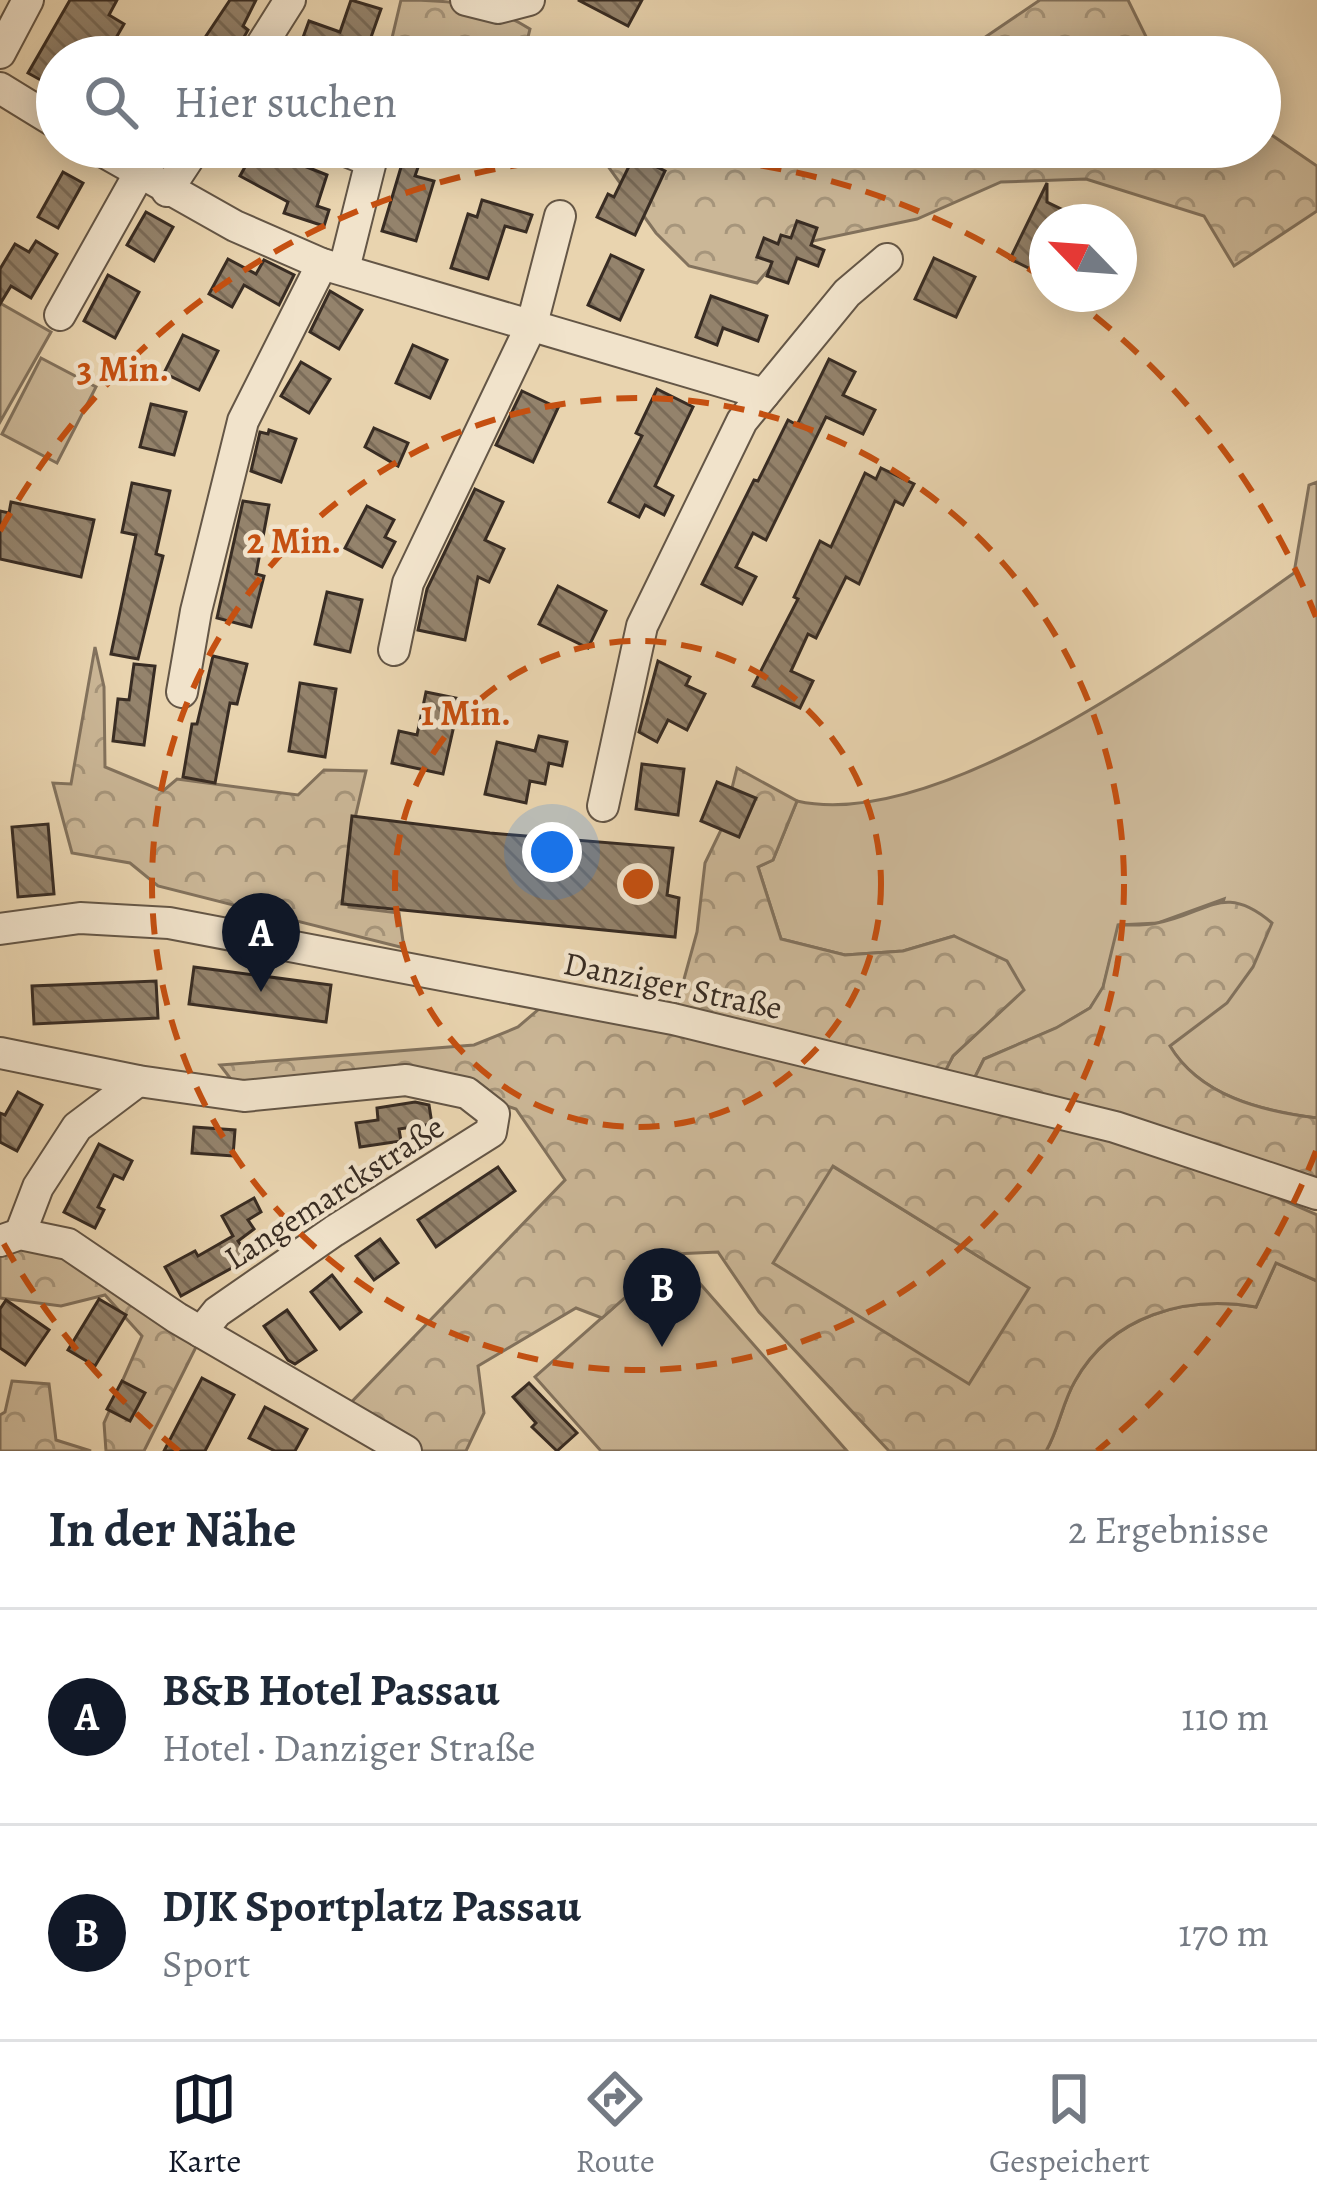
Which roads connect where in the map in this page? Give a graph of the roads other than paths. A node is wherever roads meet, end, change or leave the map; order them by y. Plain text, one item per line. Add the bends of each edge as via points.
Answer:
1 (28, 0) edge
2 (290, 0) edge
3 (466, 0) edge
4 (529, 0) edge
5 (267, 36) edge
6 (0, 53) edge
7 (0, 88) edge
8 (36, 110) edge
9 (130, 168) edge
10 (182, 168) edge
11 (368, 168) edge
12 (140, 174) junction
13 (167, 191) junction
14 (560, 216) dead end
15 (887, 259) dead end
16 (333, 266) junction
17 (60, 315) dead end
18 (532, 324) junction
19 (764, 394) junction
20 (394, 650) dead end
21 (182, 692) dead end
22 (603, 806) dead end
23 (0, 929) edge
24 (0, 1054) edge
25 (138, 1081) junction
26 (1317, 1194) edge
27 (10, 1238) edge
28 (201, 1332) junction
29 (406, 1451) edge

1 - 6 street
2 - 5 street
3 - 4 street via 498,8
7 - 8 street
9 - 12 street
10 - 13 street
11 - 16 street
12 - 13 street
12 - 17 street
13 - 16 street
14 - 18 street
15 - 19 street via 847,293
16 - 18 street
16 - 21 street via 243,421
18 - 19 street
18 - 20 street via 408,583
19 - 22 street via 742,421 642,626
23 - 26 street, Danziger Straße via 80,918 169,922 614,1007 1115,1127
24 - 25 street, Langemarckstraße
25 - 27 street via 77,1127
25 - 28 street, Langemarckstraße via 244,1096 406,1081 467,1093 494,1114 491,1132 217,1312
27 - 28 street via 68,1244
28 - 29 street

